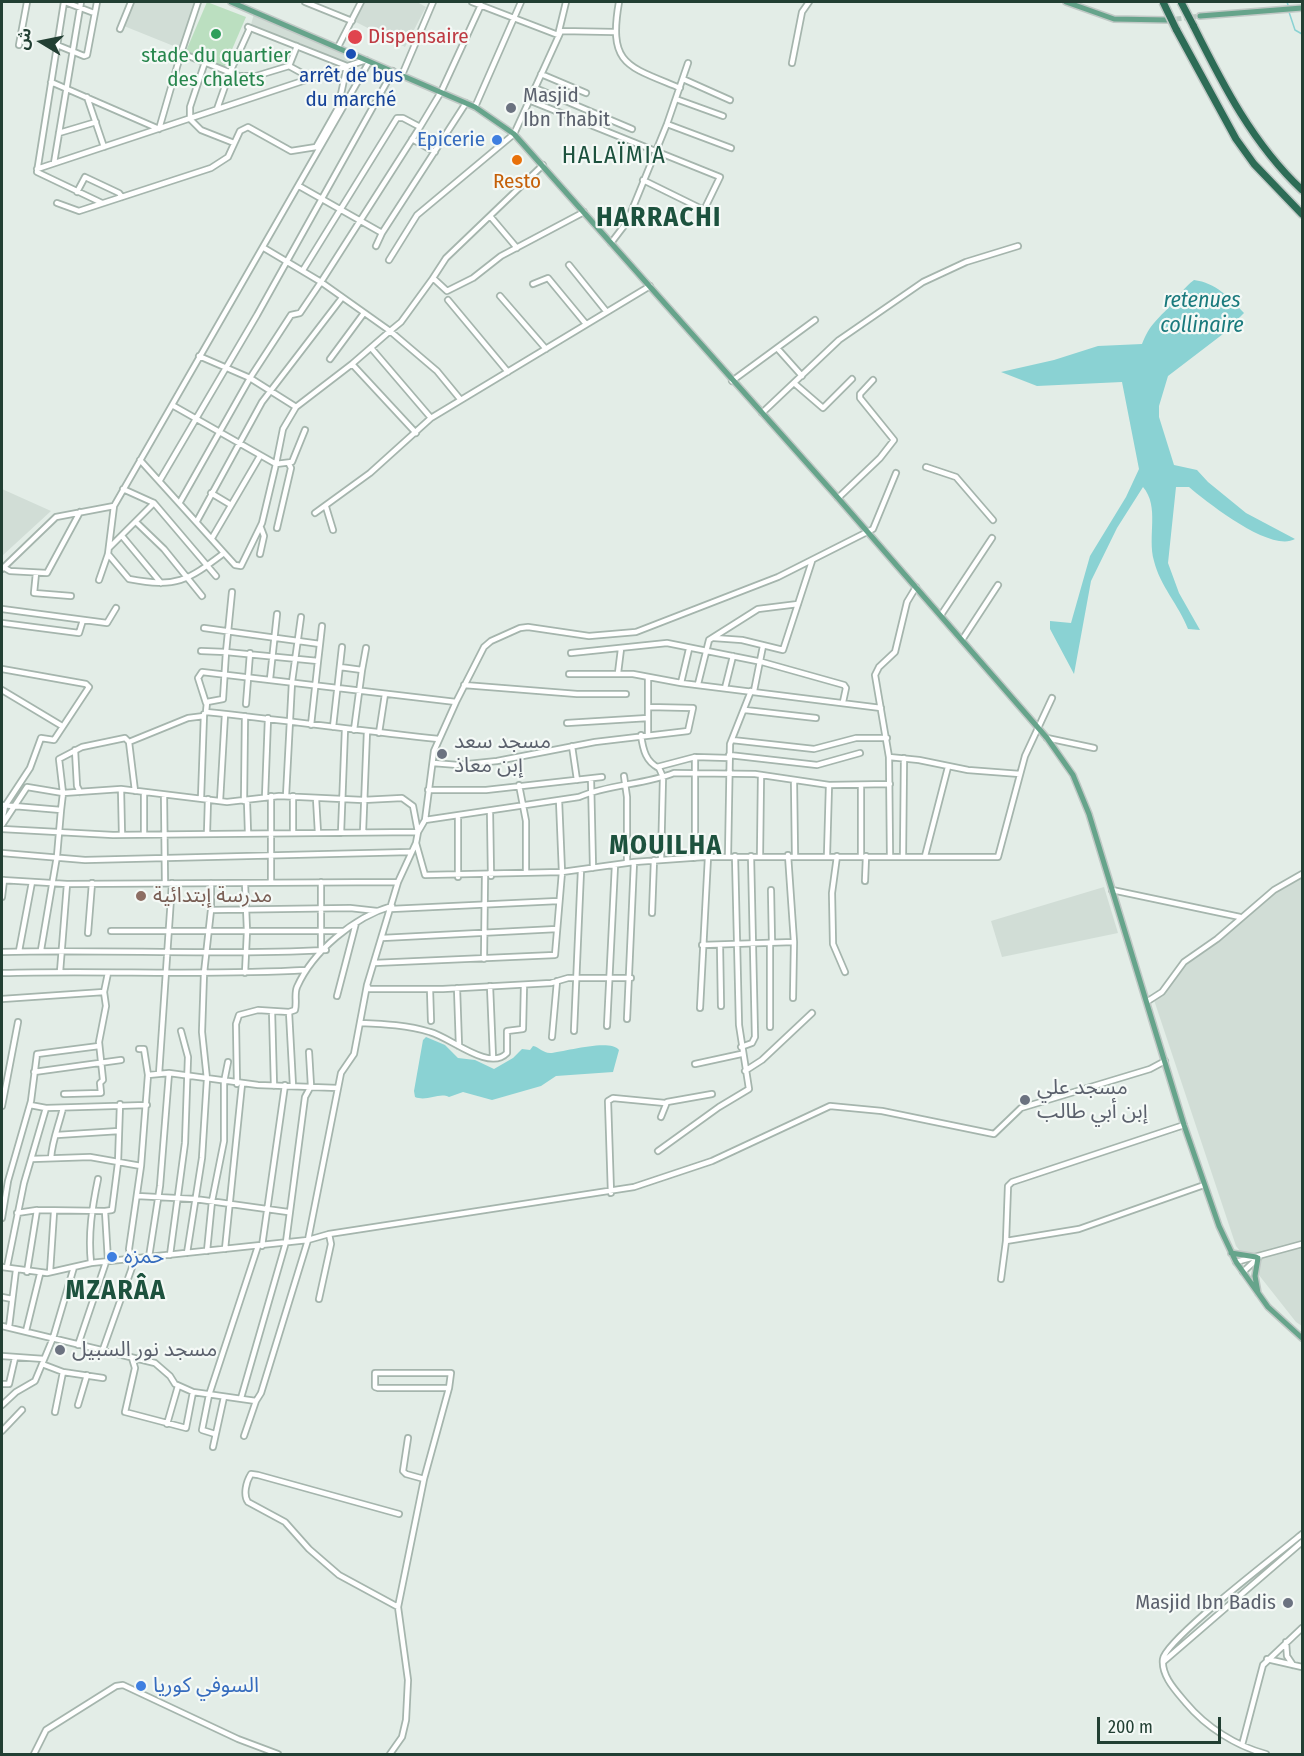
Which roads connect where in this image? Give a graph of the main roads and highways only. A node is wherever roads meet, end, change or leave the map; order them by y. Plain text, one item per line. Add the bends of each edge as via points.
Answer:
1 (231, 2) edge
2 (1066, 2) edge
3 (1163, 2) edge
4 (1181, 2) edge
5 (1302, 8) edge
6 (1200, 16) tunnel mouth
7 (1167, 20) tunnel mouth
8 (1302, 190) edge
9 (1302, 214) edge
10 (1231, 1252) junction
11 (1258, 1294) junction
12 (1302, 1338) edge

1 - 10 main road via 475,107 514,134 1047,738 1082,795 1184,1125
2 - 7 main road via 1114,19
3 - 9 highway, bridge via 1236,139
4 - 8 highway, bridge via 1234,106
5 - 6 main road
10 - 11 main road
10 - 11 main road via 1258,1257
11 - 12 main road

